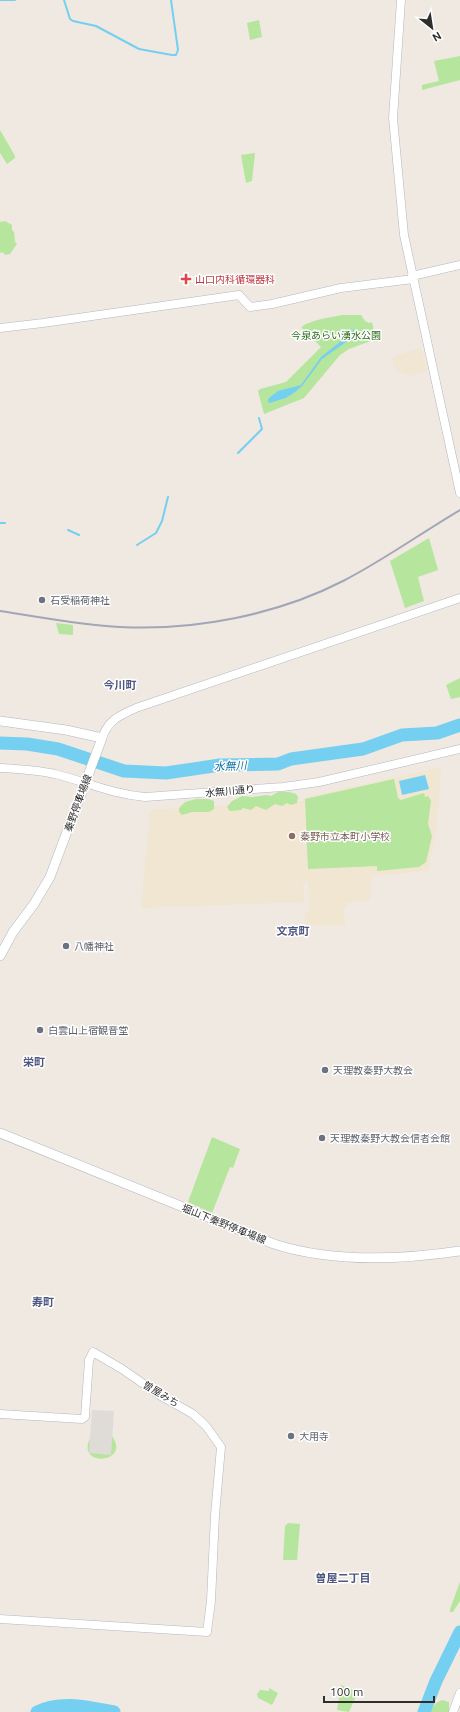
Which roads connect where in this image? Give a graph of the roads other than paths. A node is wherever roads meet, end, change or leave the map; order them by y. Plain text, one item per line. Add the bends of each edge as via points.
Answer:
1 (401, 0) edge
2 (460, 265) edge
3 (413, 278) junction
4 (0, 328) edge
5 (460, 492) edge
6 (460, 598) edge
7 (0, 721) edge
8 (101, 740) junction
9 (460, 749) edge
10 (0, 768) edge
11 (86, 781) junction
12 (0, 956) edge
13 (0, 1133) edge
14 (460, 1251) edge
15 (0, 1414) edge
16 (0, 1619) edge
17 (460, 1693) edge
18 (453, 1712) edge

1 - 3 street via 393,118 404,235
2 - 3 street
3 - 4 street via 341,288 250,307 239,295
3 - 5 street
6 - 8 street via 136,708 112,720
7 - 8 main road via 66,730
8 - 11 main road, 秦野停車場線
9 - 11 street, 水無川通り via 351,776 283,787 145,797 106,791
10 - 11 street, 水無川通り via 44,772
11 - 12 main road, 秦野停車場線 via 46,886 13,932
13 - 14 main road, 堀山下秦野停車場線 via 295,1251 361,1258
15 - 16 street, 曽屋みち via 82,1419 85,1417 89,1360 92,1352 193,1414 206,1426 221,1447 207,1632
17 - 18 street

